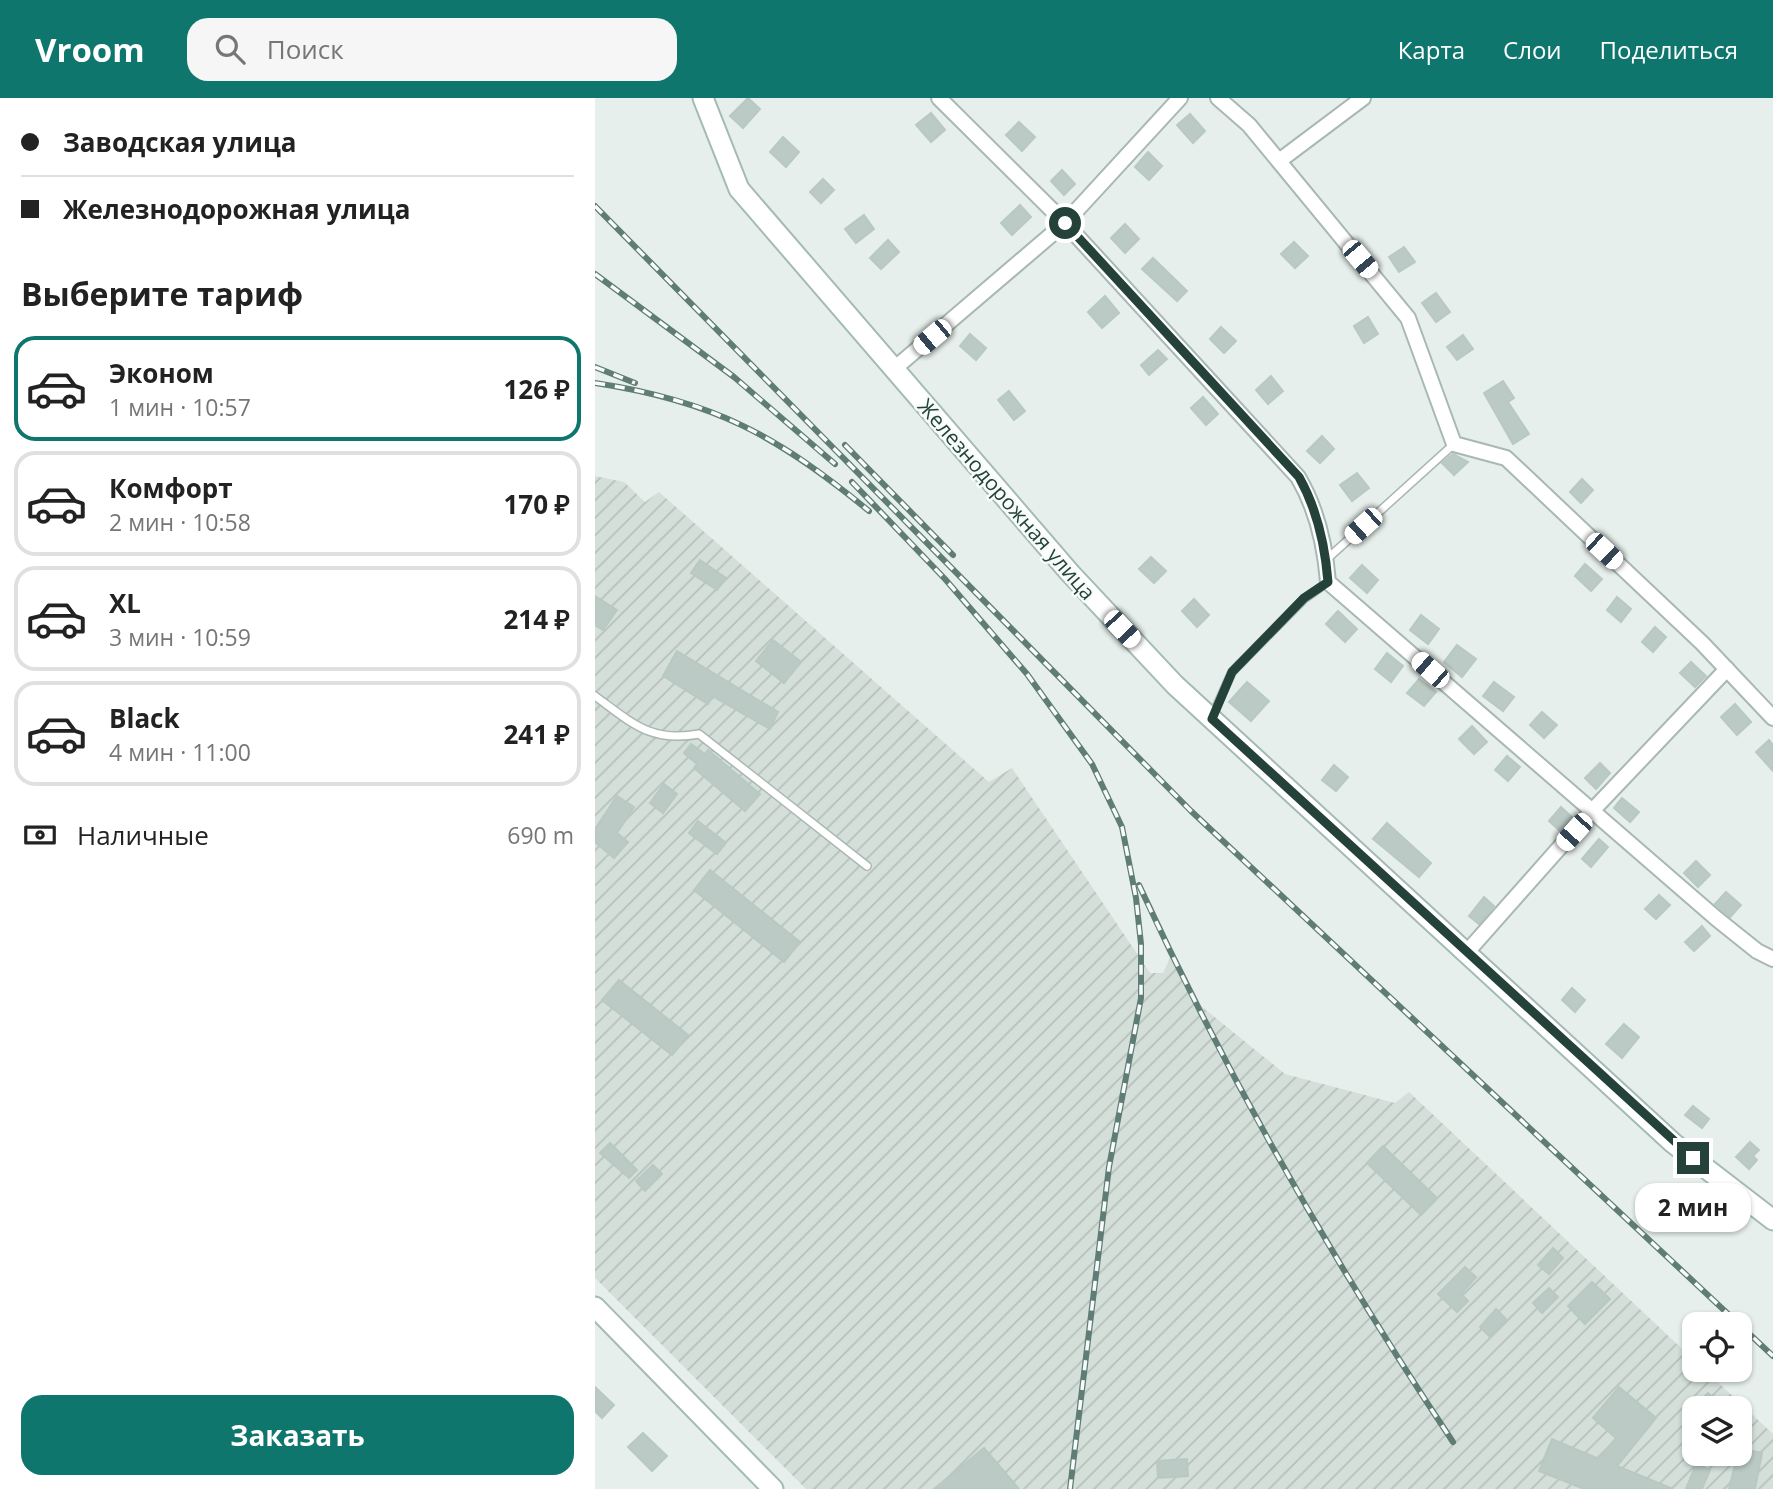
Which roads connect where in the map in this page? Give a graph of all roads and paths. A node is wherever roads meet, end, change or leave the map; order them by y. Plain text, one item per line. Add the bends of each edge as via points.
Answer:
1 (703, 98) edge
2 (940, 98) edge
3 (1179, 98) edge
4 (1218, 98) edge
5 (1363, 98) edge
6 (1279, 161) junction
7 (1065, 223) junction
8 (894, 369) junction
9 (1454, 444) junction
10 (1327, 559) junction
11 (1328, 582) junction
12 (1727, 670) junction
13 (595, 696) edge
14 (1773, 718) edge
15 (1212, 719) junction
16 (1592, 811) junction
17 (867, 866) dead end
18 (1467, 952) junction
19 (1773, 959) edge
20 (1773, 1220) edge
21 (597, 1314) edge
22 (773, 1489) edge

1 - 8 street, Железнодорожная улица via 739,189
2 - 7 street
3 - 7 street
4 - 6 street
5 - 6 street
6 - 9 street via 1408,318
7 - 8 street
7 - 10 street via 1299,477 1313,503
8 - 15 street, Железнодорожная улица via 1070,573
9 - 10 lane
9 - 12 street via 1506,458
10 - 11 street
11 - 15 lane via 1304,598 1232,672
11 - 16 street
12 - 14 street
12 - 16 street
13 - 17 lane via 644,732 675,738 699,734
15 - 18 street, Железнодорожная улица
16 - 18 street
16 - 19 street via 1717,919
18 - 20 street, Железнодорожная улица via 1673,1143
21 - 22 street

